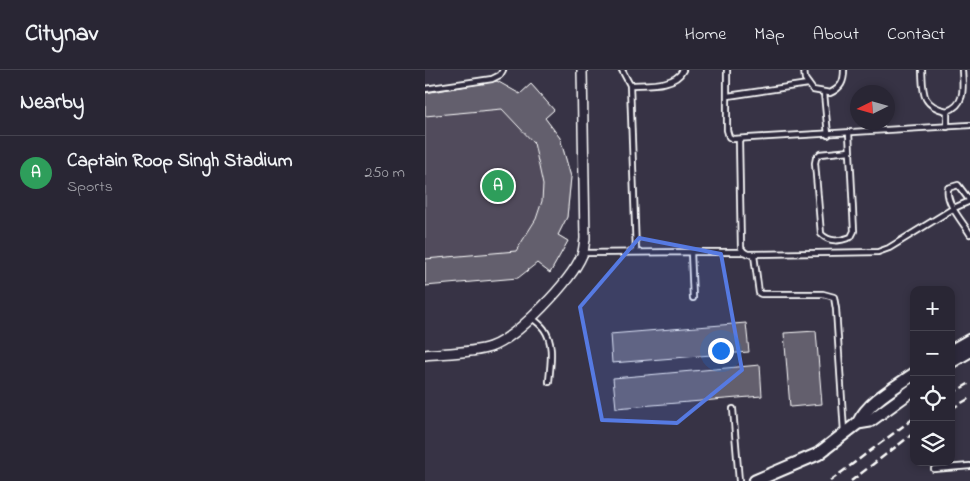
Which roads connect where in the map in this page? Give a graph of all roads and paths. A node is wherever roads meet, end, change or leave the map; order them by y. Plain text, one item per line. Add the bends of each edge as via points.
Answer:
1 (503, 70) edge
2 (582, 70) edge
3 (622, 70) edge
4 (683, 70) edge
5 (727, 70) edge
6 (804, 70) edge
7 (843, 70) edge
8 (922, 70) edge
9 (962, 70) edge
10 (808, 84) junction
11 (630, 86) junction
12 (425, 89) edge
13 (824, 93) junction
14 (728, 96) junction
15 (947, 111) junction
16 (970, 125) edge
17 (947, 127) junction
18 (849, 133) junction
19 (829, 135) junction
20 (739, 140) junction
21 (850, 151) junction
22 (954, 208) junction
23 (970, 234) edge
24 (636, 251) junction
25 (691, 252) junction
26 (744, 252) junction
27 (583, 253) junction
28 (754, 255) junction
29 (693, 298) dead end
30 (532, 318) junction
31 (970, 340) edge
32 (955, 349) edge
33 (970, 351) edge
34 (425, 355) edge
35 (955, 360) edge
36 (911, 376) edge
37 (549, 382) dead end
38 (910, 392) edge
39 (733, 409) dead end
40 (858, 423) junction
41 (844, 434) junction
42 (970, 466) edge
43 (934, 469) dead end
44 (739, 481) edge
45 (755, 481) edge

1 - 12 lane via 492,79
2 - 27 street
3 - 11 lane
4 - 11 lane via 681,75 666,82
5 - 14 lane
6 - 10 lane
7 - 13 lane via 841,85 830,93
8 - 15 lane via 924,97 938,110
9 - 15 lane via 962,97
10 - 13 lane via 813,90
10 - 14 lane
11 - 24 lane
13 - 19 lane
14 - 20 lane via 727,130 729,137
15 - 17 lane
16 - 17 lane
17 - 18 lane
18 - 19 lane
18 - 21 lane
19 - 20 lane
20 - 26 lane via 741,248
21 - 21 lane via 853,231 851,237 832,241 821,234 816,158 820,154
22 - 22 lane via 970,201 958,186 948,188 947,193
22 - 23 lane
22 - 28 lane via 878,252
24 - 25 lane
24 - 27 lane
25 - 26 lane
25 - 29 lane
26 - 28 lane
27 - 30 street via 567,278
28 - 41 lane via 759,293 834,297
30 - 34 street via 505,340 489,348
30 - 37 lane via 544,329 549,340
31 - 32 street
33 - 35 street
36 - 40 street via 864,412
38 - 40 street via 870,421
39 - 44 lane
40 - 41 street
41 - 45 street via 818,454
42 - 43 lane

